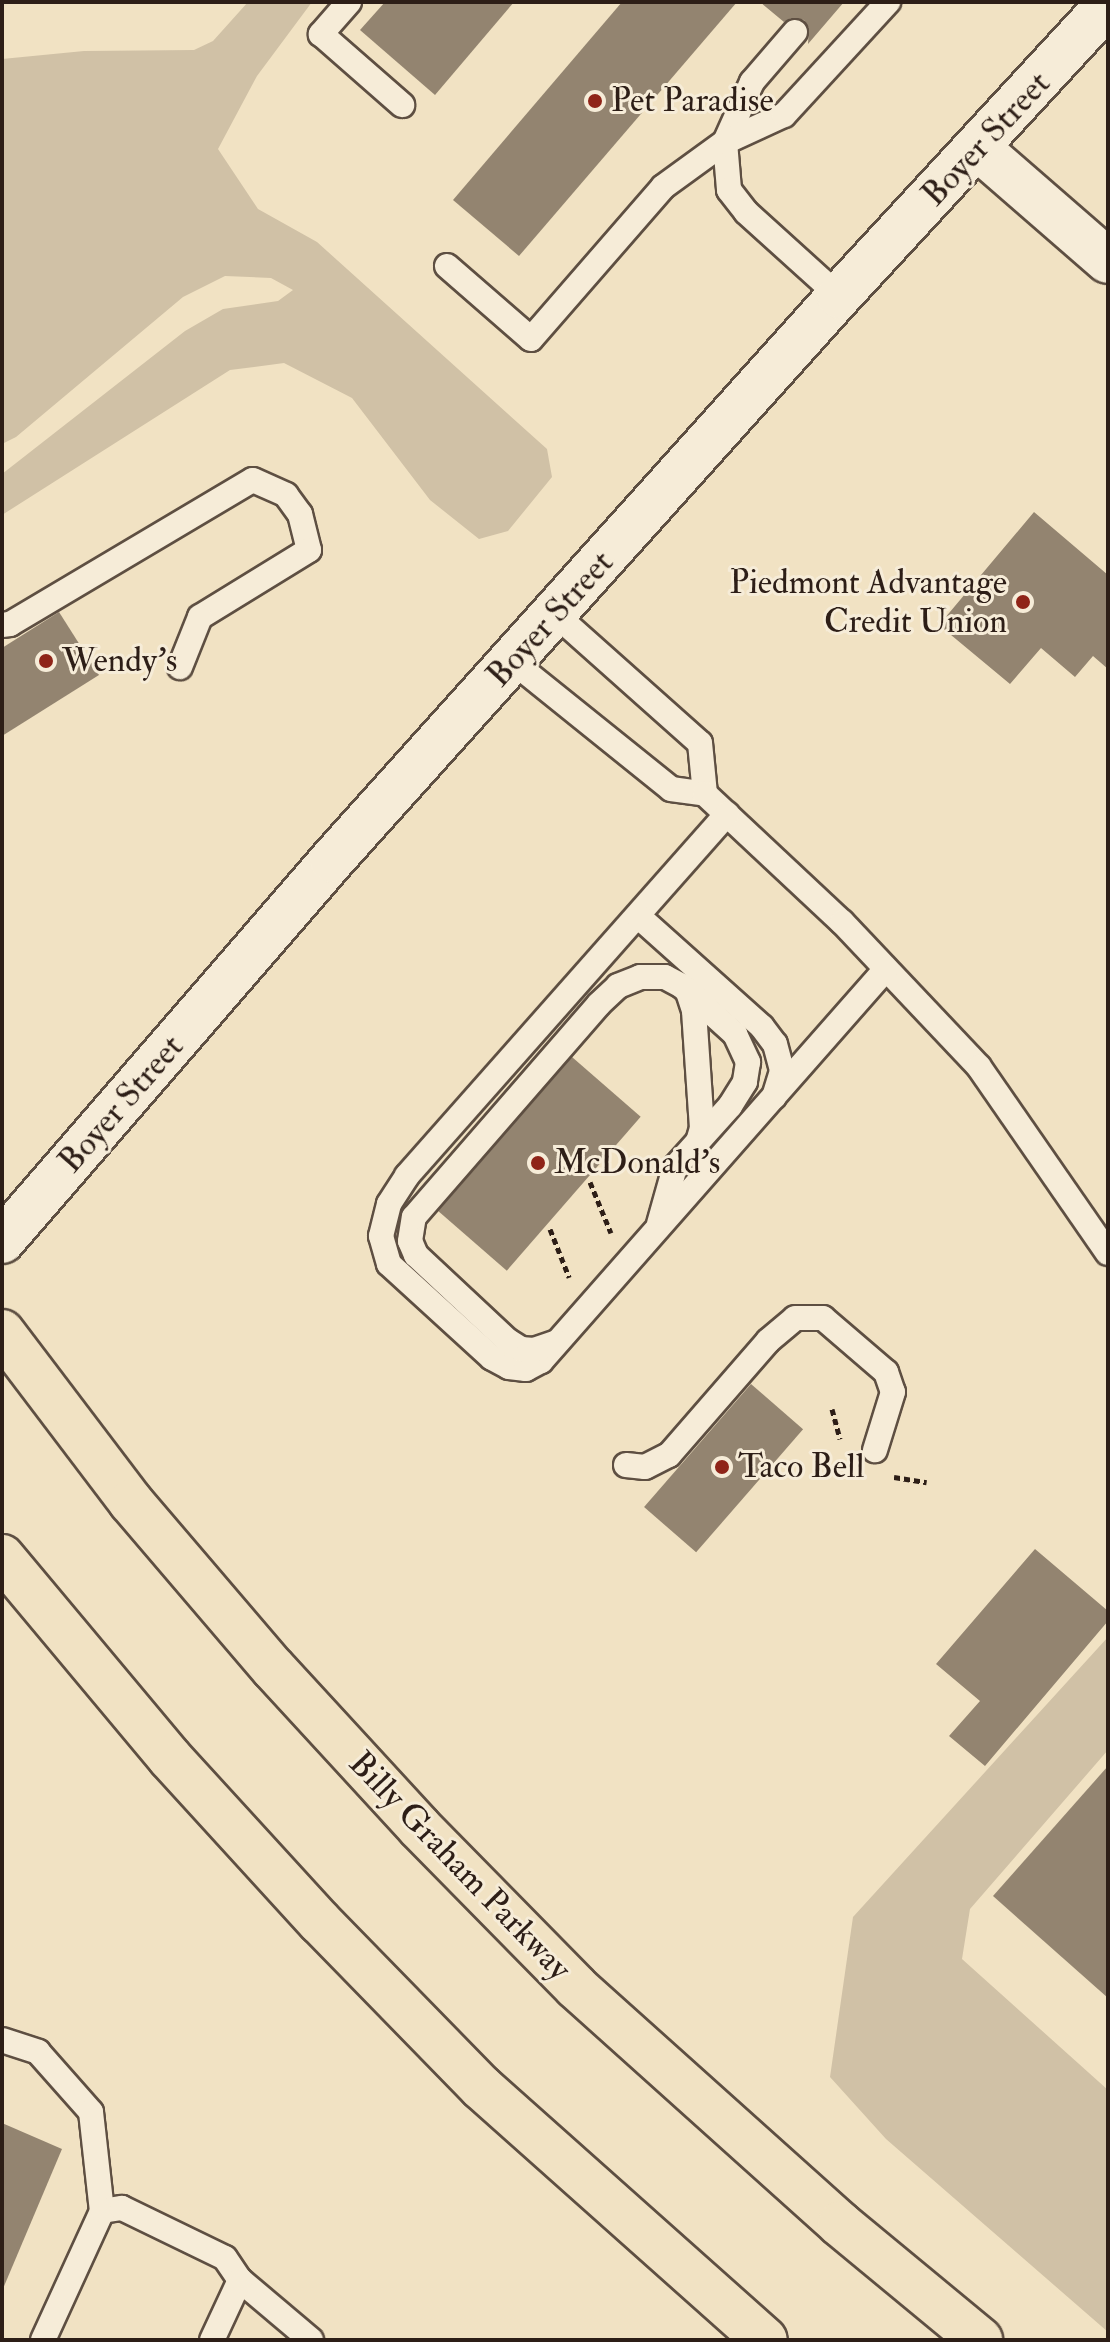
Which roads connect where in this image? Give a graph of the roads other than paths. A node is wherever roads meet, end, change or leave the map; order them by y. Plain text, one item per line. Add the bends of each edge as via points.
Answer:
1 (349, 2) edge
2 (888, 2) edge
3 (1108, 4) edge
4 (795, 32) dead end
5 (402, 105) dead end
6 (725, 142) junction
7 (978, 148) junction
8 (1108, 261) edge
9 (447, 266) dead end
10 (839, 296) junction
11 (555, 614) junction
12 (2, 625) edge
13 (512, 661) junction
14 (180, 667) dead end
15 (705, 794) junction
16 (727, 814) junction
17 (638, 916) junction
18 (886, 969) junction
19 (688, 992) junction
20 (773, 1099) junction
21 (698, 1142) junction
22 (657, 1230) junction
23 (2, 1241) edge
24 (1108, 1253) edge
25 (2, 1332) edge
26 (557, 1342) junction
27 (875, 1450) dead end
28 (626, 1465) dead end
29 (2, 1557) edge
30 (2, 2040) edge
31 (102, 2211) junction
32 (240, 2280) junction
33 (43, 2340) edge
34 (212, 2340) edge
35 (311, 2340) edge
36 (765, 2340) edge
37 (980, 2340) edge

1 - 5 lane via 321,34
2 - 6 lane via 784,115
3 - 7 main road, Boyer Street
4 - 6 lane via 752,82
6 - 9 lane via 663,187 531,339
6 - 10 lane via 729,190 746,212
7 - 8 main road
7 - 10 main road, Boyer Street
10 - 11 main road, Boyer Street
11 - 13 main road, Boyer Street
11 - 15 lane via 700,743
12 - 14 lane via 253,480 286,495 300,514 309,550 200,617
13 - 15 lane via 671,789
13 - 23 main road, Boyer Street via 321,872
15 - 16 lane
16 - 17 lane
16 - 18 lane
17 - 20 lane via 775,1044 782,1071
17 - 26 lane via 407,1176 389,1204 381,1236 389,1264 492,1358 526,1369
18 - 20 lane
18 - 24 lane via 979,1067
19 - 21 lane via 694,1011 702,1128
19 - 21 lane via 735,1034 748,1062 745,1082 730,1106
19 - 26 lane via 665,977 640,977 618,986 414,1217 410,1241 416,1255 508,1341 534,1350
20 - 22 lane
21 - 22 lane via 675,1167
22 - 26 lane
25 - 37 highway, Billy Graham Parkway via 131,1502 430,1839 587,1998 840,2224
27 - 28 lane via 893,1392 886,1372 823,1318 795,1318 768,1341 669,1455 645,1467
29 - 36 highway via 170,1758 341,1944 481,2087
30 - 31 lane via 38,2052 91,2112
31 - 32 lane via 122,2208 225,2258
31 - 33 lane
32 - 34 lane
32 - 35 lane

